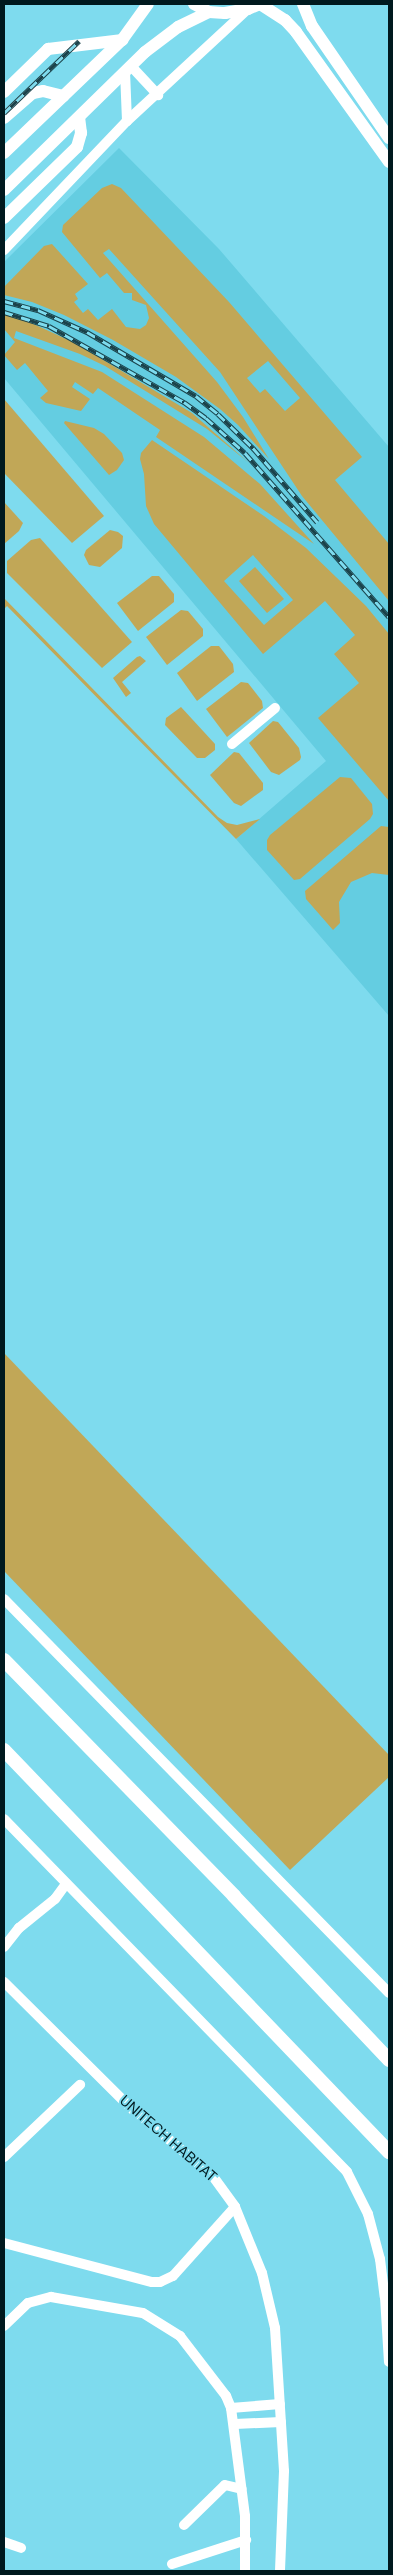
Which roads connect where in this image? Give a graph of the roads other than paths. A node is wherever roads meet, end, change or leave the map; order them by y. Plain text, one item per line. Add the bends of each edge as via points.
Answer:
1 (148, 4) edge
2 (194, 4) edge
3 (302, 4) edge
4 (248, 9) junction
5 (209, 12) junction
6 (122, 40) junction
7 (128, 69) junction
8 (4, 92) edge
9 (158, 94) junction
10 (63, 96) junction
11 (79, 117) junction
12 (4, 118) edge
13 (127, 121) junction
14 (389, 138) edge
15 (4, 153) edge
16 (389, 162) edge
17 (4, 190) edge
18 (4, 218) edge
19 (4, 250) edge
20 (275, 708) dead end
21 (232, 744) dead end
22 (4, 1599) edge
23 (4, 1660) edge
24 (4, 1750) edge
25 (4, 1819) edge
26 (66, 1884) junction
27 (4, 1948) edge
28 (4, 1982) edge
29 (389, 1993) edge
30 (389, 2060) edge
31 (80, 2085) dead end
32 (389, 2152) edge
33 (4, 2157) edge
34 (235, 2207) junction
35 (4, 2242) edge
36 (4, 2326) edge
37 (389, 2362) edge
38 (280, 2404) junction
39 (231, 2408) junction
40 (281, 2422) junction
41 (235, 2424) junction
42 (242, 2489) junction
43 (184, 2525) dead end
44 (246, 2540) junction
45 (4, 2542) edge
46 (20, 2548) dead end
47 (172, 2564) dead end
48 (245, 2571) edge
49 (280, 2571) edge

1 - 6 street
2 - 5 street
3 - 14 street via 312,26
4 - 5 street
4 - 9 street
4 - 16 street via 260,4 285,20
5 - 7 street via 178,28
6 - 8 street via 48,50
6 - 10 street
7 - 9 street
7 - 11 street
7 - 13 street
9 - 13 street
10 - 12 street via 43,91 32,93
10 - 15 street
11 - 17 street
11 - 18 street via 81,133 77,147
13 - 19 street
20 - 21 street
22 - 29 street
23 - 30 main road
24 - 32 main road
25 - 26 street
26 - 27 street via 55,1899 19,1928
26 - 37 street via 347,2172 368,2214 380,2259
28 - 34 street, UNITECH HABITAT via 132,2109 212,2175
31 - 33 street
34 - 35 street via 173,2276 160,2282
34 - 38 street, UNITECH HABITAT via 267,2286 276,2335
36 - 39 street via 28,2303 51,2296 143,2313 180,2336 226,2396
38 - 39 street
38 - 40 street, UNITECH HABITAT
39 - 41 street
40 - 41 street
40 - 49 street, UNITECH HABITAT via 284,2488
41 - 42 street
42 - 43 street via 225,2485
42 - 44 street
44 - 47 street
44 - 48 street
45 - 46 street

